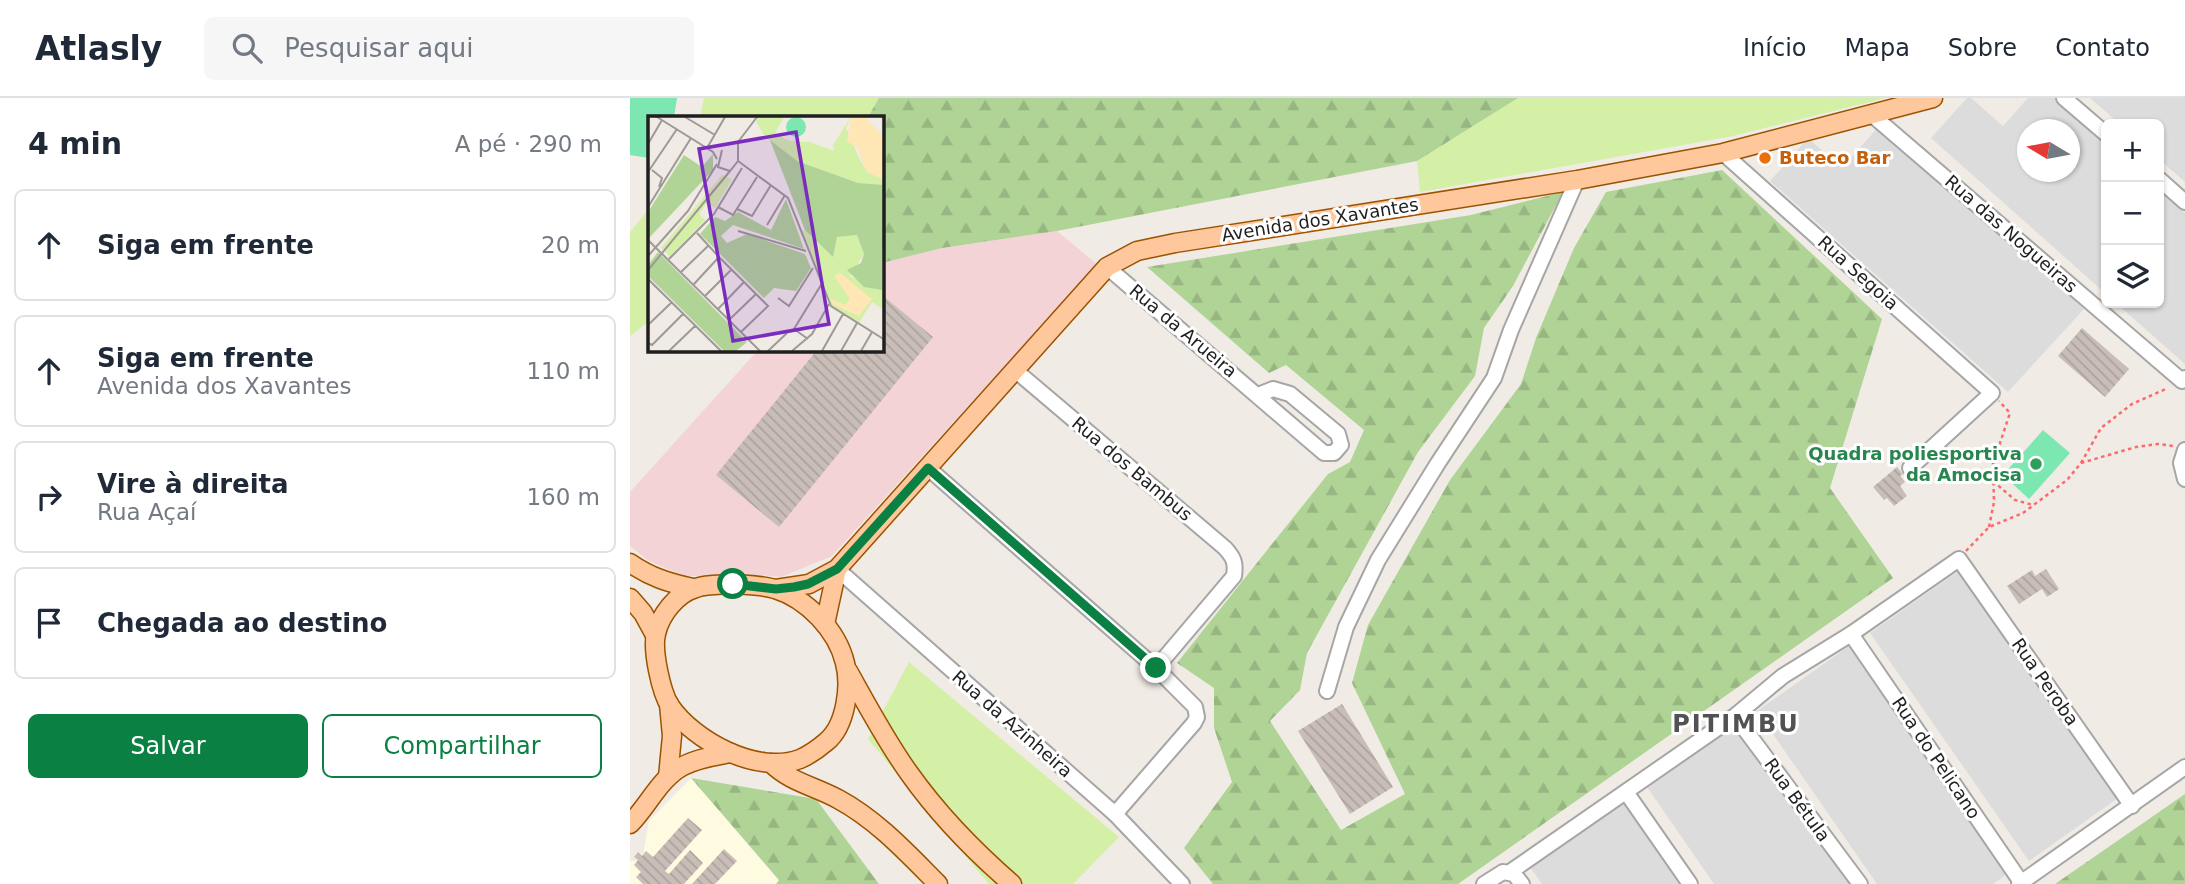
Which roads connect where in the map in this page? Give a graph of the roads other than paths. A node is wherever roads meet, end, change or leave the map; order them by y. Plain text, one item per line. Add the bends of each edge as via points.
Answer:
1 (1933, 98) edge
2 (2064, 98) edge
3 (1871, 114) junction
4 (2101, 130) edge
5 (1723, 153) junction
6 (1577, 180) junction
7 (2162, 182) edge
8 (2185, 202) edge
9 (1107, 267) junction
10 (1015, 370) junction
11 (2184, 380) edge
12 (1258, 395) junction
13 (2185, 450) edge
14 (928, 468) junction
15 (1910, 468) dead end
16 (2185, 479) edge
17 (630, 563) edge
18 (837, 569) junction
19 (693, 588) junction
20 (776, 589) junction
21 (630, 598) edge
22 (825, 624) junction
23 (1851, 634) junction
24 (655, 635) junction
25 (1156, 668) junction
26 (848, 671) junction
27 (1327, 691) dead end
28 (668, 703) junction
29 (1735, 716) junction
30 (732, 753) junction
31 (771, 763) junction
32 (2185, 767) edge
33 (668, 777) junction
34 (1626, 792) junction
35 (2132, 806) junction
36 (1115, 814) junction
37 (632, 819) edge
38 (1506, 872) junction
39 (2020, 883) edge
40 (938, 884) edge
41 (1012, 884) edge
42 (1182, 884) edge
43 (1484, 884) edge
44 (1522, 884) edge
45 (1690, 884) edge
46 (1860, 884) edge

1 - 3 main road, Avenida dos Xavantes
2 - 4 street
3 - 5 main road, Avenida dos Xavantes
3 - 11 street, Rua das Nogueiras
5 - 6 main road, Avenida dos Xavantes
5 - 15 street, Rua Segoia via 1993,393
6 - 9 main road, Avenida dos Xavantes via 1175,243 1137,251
6 - 27 street via 1494,378 1378,561 1346,627
7 - 8 street
9 - 10 main road, Avenida dos Xavantes
9 - 12 street, Rua da Arueira
10 - 14 main road, Avenida dos Xavantes
10 - 25 street, Rua dos Bambus via 1234,558 1234,576
12 - 12 street, Rua da Arueira via 1273,389 1290,394 1338,434 1341,445 1334,453 1324,453
13 - 16 street via 2181,463
14 - 18 main road, Avenida dos Xavantes
14 - 25 street
17 - 19 main road via 648,576
18 - 20 main road, Avenida dos Xavantes via 808,584
18 - 22 main road, Avenida dos Xavantes
18 - 36 street, Rua da Azinheira
19 - 20 main road via 733,584
19 - 24 main road via 674,601
20 - 22 main road
21 - 24 main road
22 - 26 main road via 837,639
23 - 29 street via 1783,676
23 - 35 street, Rua Peroba via 1959,559
23 - 39 street, Rua do Pelicano
24 - 28 main road
25 - 36 street via 1195,707 1197,717
26 - 31 main road via 840,723 830,738 799,759
26 - 41 main road via 907,772 963,838
28 - 30 main road via 685,724
28 - 33 main road via 672,736
29 - 34 street
29 - 46 street, Rua Bétula
30 - 31 main road
30 - 33 main road via 698,759
31 - 40 main road via 787,777 856,810 895,840
32 - 35 street
33 - 37 main road
34 - 38 street
34 - 45 street
35 - 39 street
36 - 42 street, Rua da Azinheira
38 - 43 street
38 - 44 street

